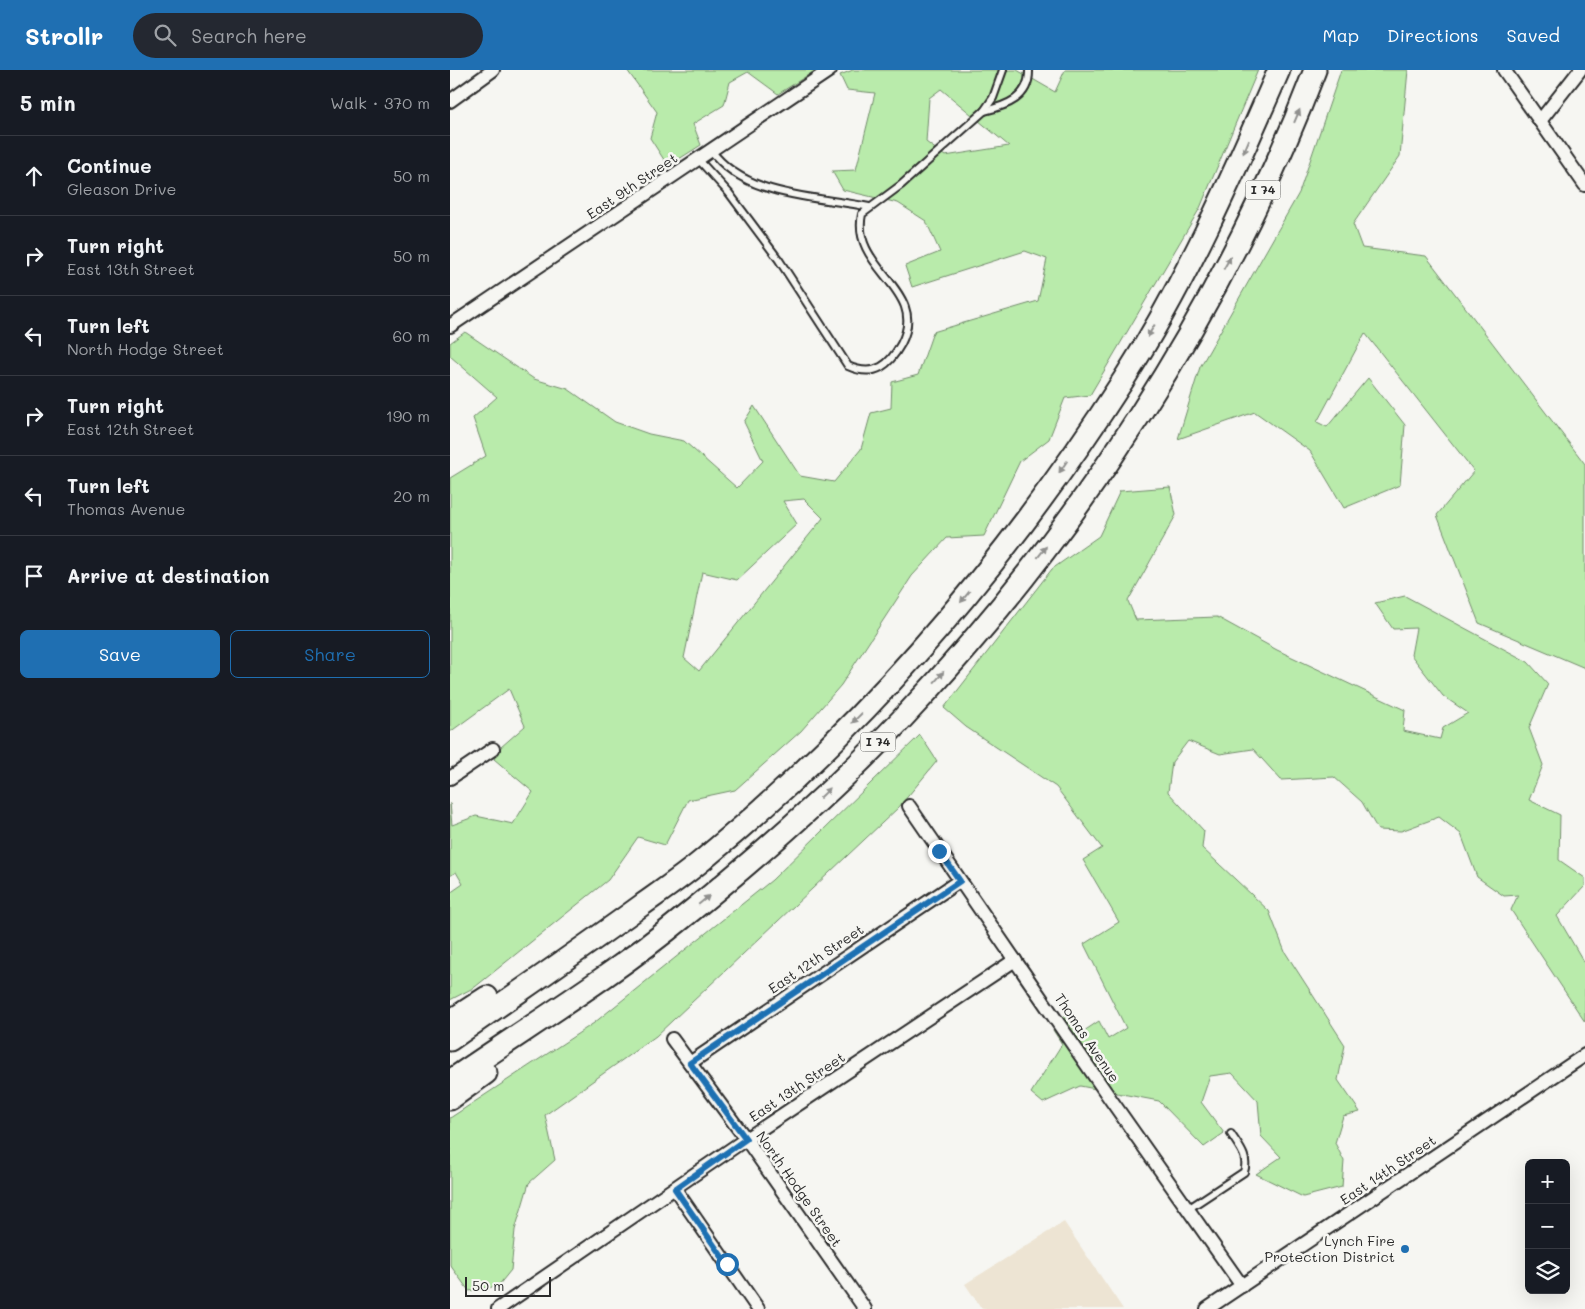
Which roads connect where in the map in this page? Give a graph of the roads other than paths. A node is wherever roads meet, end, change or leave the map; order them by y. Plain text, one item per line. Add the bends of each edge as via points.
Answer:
1 (493, 70) edge
2 (830, 70) edge
3 (1004, 70) edge
4 (1029, 70) edge
5 (1278, 70) edge
6 (1315, 70) edge
7 (1504, 70) edge
8 (1580, 70) edge
9 (450, 101) edge
10 (984, 111) junction
11 (1540, 121) junction
12 (712, 150) junction
13 (698, 159) junction
14 (1585, 185) edge
15 (869, 207) junction
16 (450, 326) edge
17 (493, 749) dead end
18 (450, 778) edge
19 (909, 806) dead end
20 (960, 881) junction
21 (682, 919) junction
22 (620, 921) junction
23 (1015, 960) junction
24 (450, 1021) edge
25 (672, 1039) dead end
26 (450, 1040) edge
27 (1585, 1055) edge
28 (690, 1063) junction
29 (450, 1081) edge
30 (450, 1099) edge
31 (1231, 1134) dead end
32 (746, 1139) junction
33 (675, 1189) junction
34 (1187, 1210) junction
35 (1242, 1286) junction
36 (498, 1309) edge
37 (758, 1309) edge
38 (865, 1309) edge
39 (1207, 1309) edge

1 - 9 street
2 - 12 street, East 9th Street
3 - 10 lane
4 - 10 lane via 1028,82 1014,101
5 -> 22 highway, I 74 via 1231,182 1175,288 1124,378 1030,516 942,625 858,717 703,860
21 -> 6 highway, I 74 via 794,823 900,721 994,614 1078,506 1166,374 1234,250 1297,117
7 - 11 street
8 - 11 street
10 - 15 lane via 901,185
11 - 14 street
12 - 13 street, East 9th Street
12 - 15 lane via 718,159 744,178 771,189
13 - 15 lane via 729,193 779,260 848,366 864,371 880,368 892,357 904,338 907,318 902,295 873,263 863,245 860,223 862,214
13 - 16 street, East 9th Street
17 - 18 street
19 - 20 street, Thomas Avenue
20 - 23 street, Thomas Avenue
20 - 28 street, East 12th Street
21 - 29 highway, I 74
21 - 30 highway via 622,977
22 - 24 highway via 515,979
22 - 26 highway, I 74
23 - 32 street, East 13th Street
23 - 34 street, Thomas Avenue
25 - 28 street, North Hodge Street
27 - 35 street, East 14th Street
28 - 32 street, North Hodge Street
31 - 34 lane via 1244,1153 1247,1164 1244,1172
32 - 33 street, East 13th Street
32 - 38 street, North Hodge Street
33 - 36 street, East 13th Street
33 - 37 street
34 - 35 street, Thomas Avenue
35 - 39 street, East 14th Street

